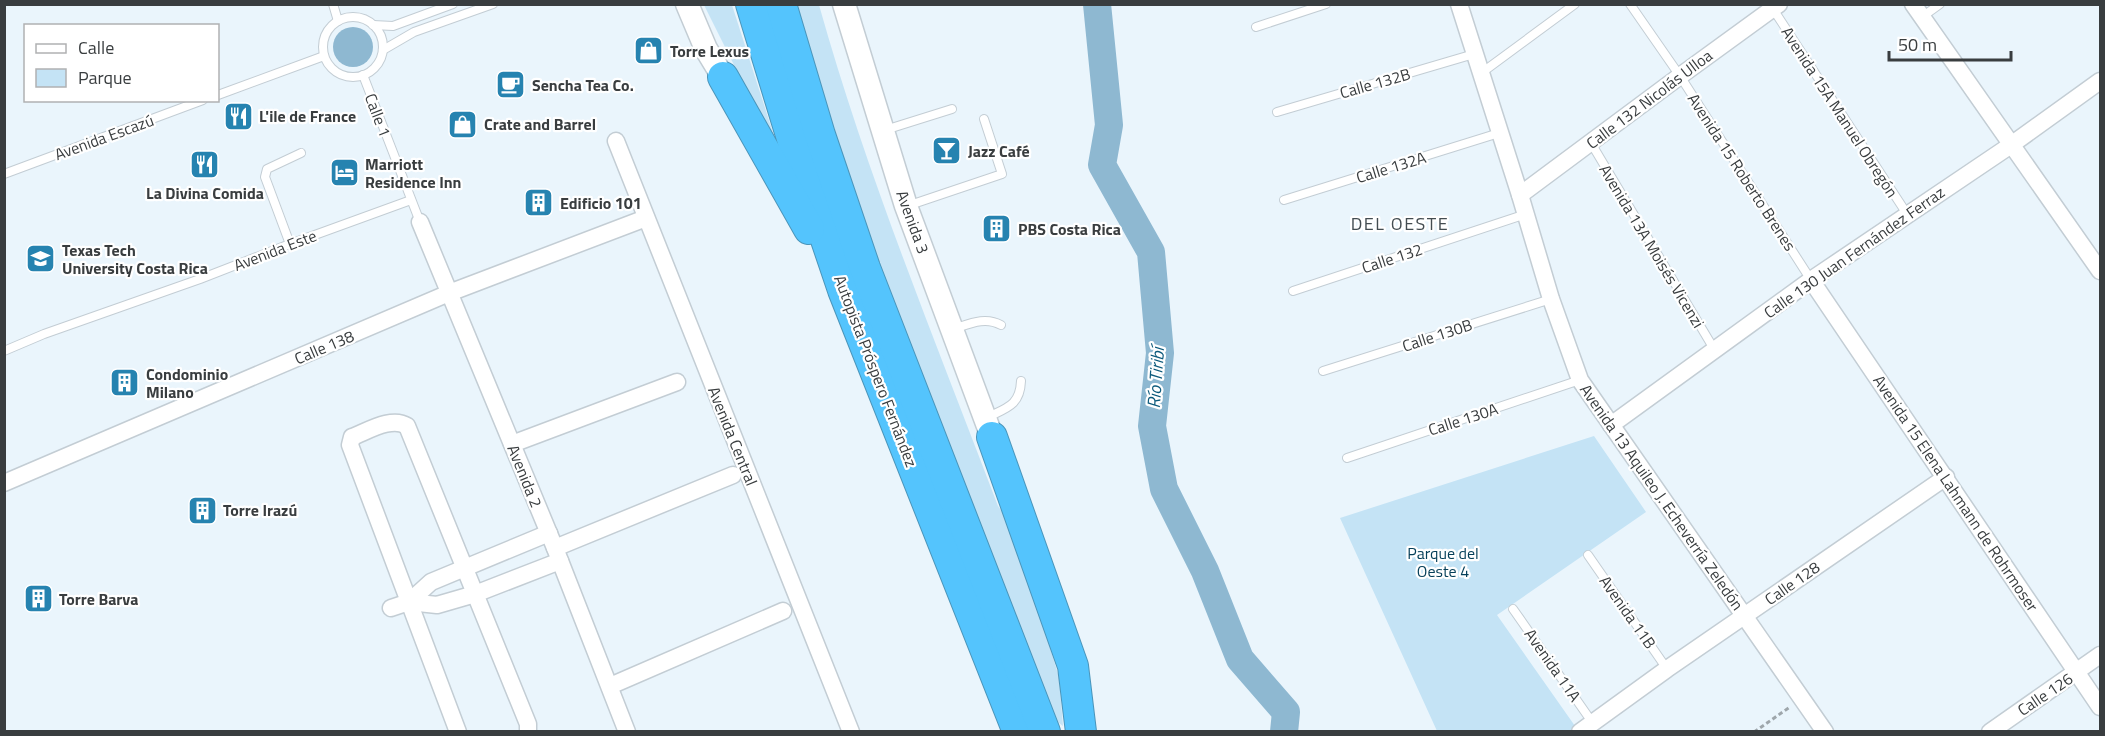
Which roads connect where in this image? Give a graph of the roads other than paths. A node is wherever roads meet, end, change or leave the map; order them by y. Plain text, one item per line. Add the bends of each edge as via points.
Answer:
1 (333, 4) edge
2 (453, 4) edge
3 (493, 4) edge
4 (679, 4) edge
5 (687, 4) edge
6 (751, 4) edge
7 (781, 4) edge
8 (844, 4) edge
9 (1326, 4) edge
10 (1459, 4) edge
11 (1575, 4) edge
12 (1630, 4) edge
13 (1940, 4) edge
14 (1776, 7) edge
15 (1918, 11) edge
16 (338, 21) junction
17 (373, 25) junction
18 (1256, 27) dead end
19 (706, 49) junction
20 (383, 50) junction
21 (1474, 54) junction
22 (324, 56) junction
23 (1480, 74) junction
24 (363, 75) junction
25 (1680, 75) junction
26 (723, 77) joint
27 (2100, 81) edge
28 (219, 95) edge
29 (198, 102) edge
30 (952, 109) dead end
31 (1277, 112) dead end
32 (984, 119) dead end
33 (882, 130) junction
34 (1499, 133) junction
35 (616, 141) dead end
36 (1591, 143) junction
37 (2011, 145) junction
38 (301, 153) dead end
39 (4, 174) edge
40 (1520, 195) junction
41 (411, 200) junction
42 (1284, 200) dead end
43 (906, 206) junction
44 (1526, 214) junction
45 (1907, 214) junction
46 (646, 218) junction
47 (420, 222) joint
48 (290, 244) junction
49 (2100, 271) edge
50 (1811, 280) junction
51 (843, 290) junction
52 (1293, 291) dead end
53 (449, 293) junction
54 (1551, 299) junction
55 (1001, 325) dead end
56 (952, 329) junction
57 (1714, 349) junction
58 (4, 351) edge
59 (1323, 371) dead end
60 (1580, 380) junction
61 (1021, 381) dead end
62 (677, 382) dead end
63 (1611, 425) junction
64 (989, 428) junction
65 (512, 444) junction
66 (1347, 458) dead end
67 (733, 475) dead end
68 (1946, 477) junction
69 (4, 483) edge
70 (555, 548) junction
71 (1588, 555) dead end
72 (465, 568) junction
73 (475, 594) junction
74 (409, 602) junction
75 (392, 608) dead end
76 (1513, 609) dead end
77 (783, 610) dead end
78 (1745, 616) junction
79 (2100, 656) edge
80 (1667, 669) junction
81 (2077, 672) junction
82 (610, 686) junction
83 (2100, 706) edge
84 (1586, 727) edge
85 (458, 732) edge
86 (528, 732) edge
87 (627, 732) edge
88 (851, 732) edge
89 (1018, 732) edge
90 (1045, 732) edge
91 (1081, 732) edge
92 (1825, 732) edge
93 (1990, 732) edge

1 - 16 lane
2 - 17 lane via 393,26
3 - 20 lane via 414,32
4 - 19 lane
5 - 19 street
6 - 51 highway, Autopista Próspero Fernández
7 - 90 highway, Autopista Próspero Fernández via 819,135 865,268
8 - 33 street, Avenida 3
9 - 18 lane
10 - 21 street, Avenida 13 Aquileo J. Echeverría Zeledón
11 - 23 lane
12 - 25 lane, Avenida 15 Roberto Brenes
13 - 15 lane
14 - 25 street, Calle 132 Nicolás Ulloa
14 - 45 lane, Avenida 15A Manuel Obregón
15 - 37 street
16 - 17 lane via 356,17
16 - 22 lane via 325,36
17 - 20 lane
19 - 26 street
20 - 24 lane via 377,66
21 - 23 street, Avenida 13 Aquileo J. Echeverría Zeledón
21 - 31 lane, Calle 132B
22 - 24 lane via 339,74
22 - 28 lane
23 - 34 street, Avenida 13 Aquileo J. Echeverría Zeledón
24 - 41 lane, Calle 1
25 - 36 street, Calle 132 Nicolás Ulloa
25 - 50 lane, Avenida 15 Roberto Brenes
26 - 51 highway
27 - 37 street, Calle 130 Juan Fernández Ferraz
29 - 39 lane, Avenida Escazú
30 - 33 lane
32 - 43 lane via 1002,174
33 - 43 street, Avenida 3
34 - 40 street, Avenida 13 Aquileo J. Echeverría Zeledón
34 - 42 lane, Calle 132A
35 - 46 street, Avenida Central
36 - 40 street, Calle 132 Nicolás Ulloa
36 - 57 lane, Avenida 13A Moisés Vicenzi
37 - 45 street, Calle 130 Juan Fernández Ferraz
37 - 49 street
38 - 48 lane via 267,169 265,177
40 - 44 street, Avenida 13 Aquileo J. Echeverría Zeledón
41 - 47 lane, Calle 1
41 - 48 lane, Avenida Este
43 - 56 street, Avenida 3
44 - 52 lane, Calle 132
44 - 54 street, Avenida 13 Aquileo J. Echeverría Zeledón
45 - 50 street, Calle 130 Juan Fernández Ferraz
46 - 53 street, Calle 138
46 - 88 street, Avenida Central
47 - 53 street, Avenida 2
48 - 58 lane, Avenida Este
50 - 57 street, Calle 130 Juan Fernández Ferraz
50 - 68 street, Avenida 15 Elena Lahmann de Rohrmoser
51 - 89 highway, Autopista Próspero Fernández
53 - 65 street, Avenida 2
53 - 69 street, Calle 138
54 - 59 lane, Calle 130B
54 - 60 street, Avenida 13 Aquileo J. Echeverría Zeledón
55 - 56 lane via 978,321
56 - 64 street, Avenida 3
57 - 63 street, Calle 130 Juan Fernández Ferraz
60 - 63 street, Avenida 13 Aquileo J. Echeverría Zeledón
60 - 66 lane, Calle 130A
61 - 64 lane via 1013,404
62 - 65 street
63 - 78 street, Avenida 13 Aquileo J. Echeverría Zeledón
64 - 91 highway via 1072,666
65 - 70 street, Avenida 2
67 - 70 street
68 - 78 street, Calle 128
68 - 81 street, Avenida 15 Elena Lahmann de Rohrmoser
70 - 72 street
70 - 73 street
70 - 82 street, Avenida 2
71 - 80 lane, Avenida 11B
72 - 73 street
72 - 74 street via 431,582
72 - 74 street via 407,426 392,422 352,437 350,445
73 - 74 street via 437,605
73 - 86 street
74 - 75 street
74 - 85 street
76 - 84 lane, Avenida 11A
77 - 82 street
78 - 80 street, Calle 128
78 - 92 street, Avenida 13 Aquileo J. Echeverría Zeledón
79 - 81 street, Calle 126
80 - 84 street, Calle 128
81 - 83 street, Avenida 15 Elena Lahmann de Rohrmoser
81 - 93 street, Calle 126
82 - 87 street, Avenida 2

